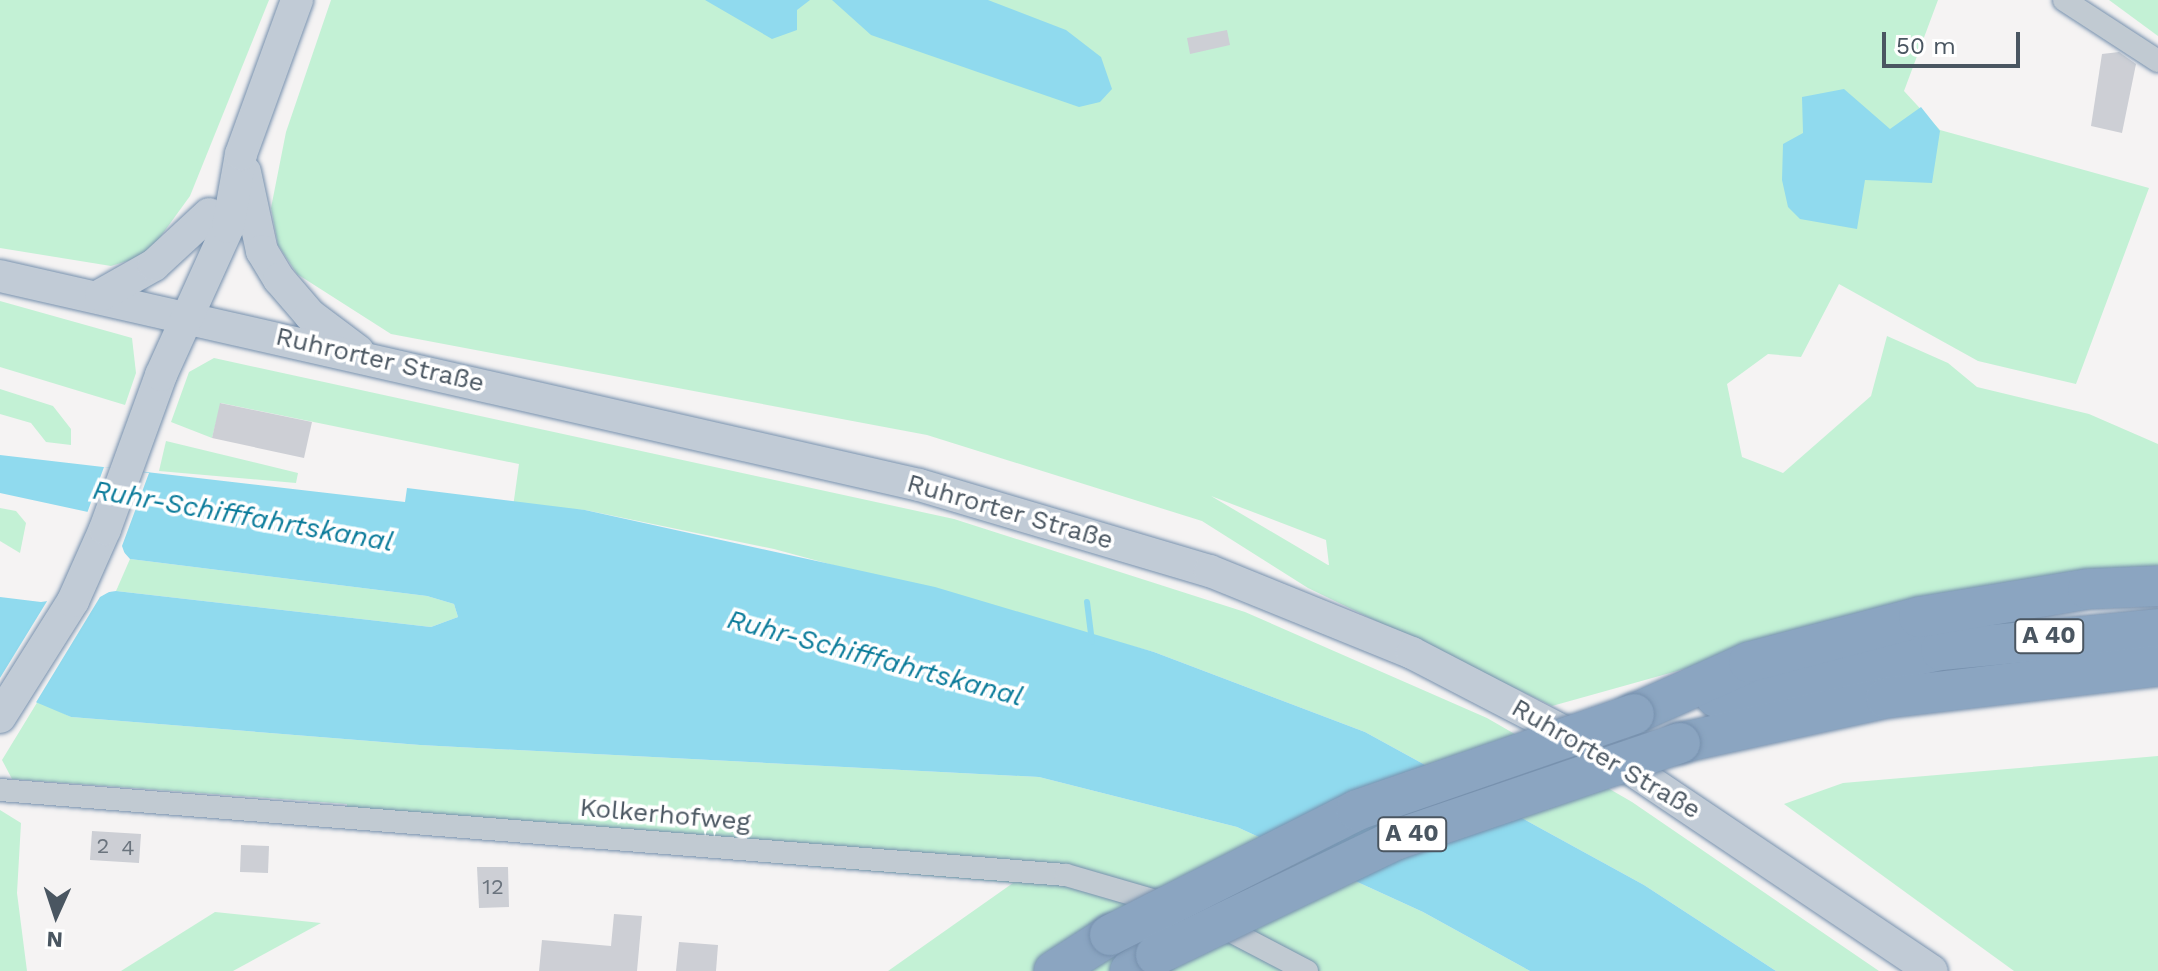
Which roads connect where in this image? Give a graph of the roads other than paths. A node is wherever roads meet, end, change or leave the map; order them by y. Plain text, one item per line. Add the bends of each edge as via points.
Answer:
1 (297, 0) edge
2 (2064, 0) edge
3 (2158, 61) edge
4 (241, 154) junction
5 (209, 214) junction
6 (0, 276) edge
7 (101, 295) junction
8 (186, 316) junction
9 (371, 359) junction
10 (2158, 586) edge
11 (2158, 629) edge
12 (2147, 672) edge
13 (1634, 714) junction
14 (0, 717) edge
15 (0, 790) edge
16 (1143, 963) edge
17 (1054, 971) edge
18 (1307, 971) edge
19 (1932, 971) edge

1 - 4 main road
2 - 3 street
4 - 5 main road
4 - 8 main road via 228,227
4 - 9 main road via 262,251 279,279 310,315
5 - 7 main road via 154,265
5 - 8 main road
6 - 7 main road, Ruhrorter Straße
7 - 8 main road, Ruhrorter Straße
8 - 9 main road, Ruhrorter Straße
8 - 14 main road via 73,601
9 - 19 main road, Ruhrorter Straße via 1026,513 1298,605 1412,653 1613,757
10 - 13 highway via 2088,589 1919,617 1749,662
11 - 13 highway, A 40 via 1941,650
12 - 16 highway, A 40, bridge via 1886,698 1680,743 1395,840
13 - 17 highway, A 40, bridge via 1357,810 1110,935
15 - 18 street, Kolkerhofweg via 1066,875 1197,913

